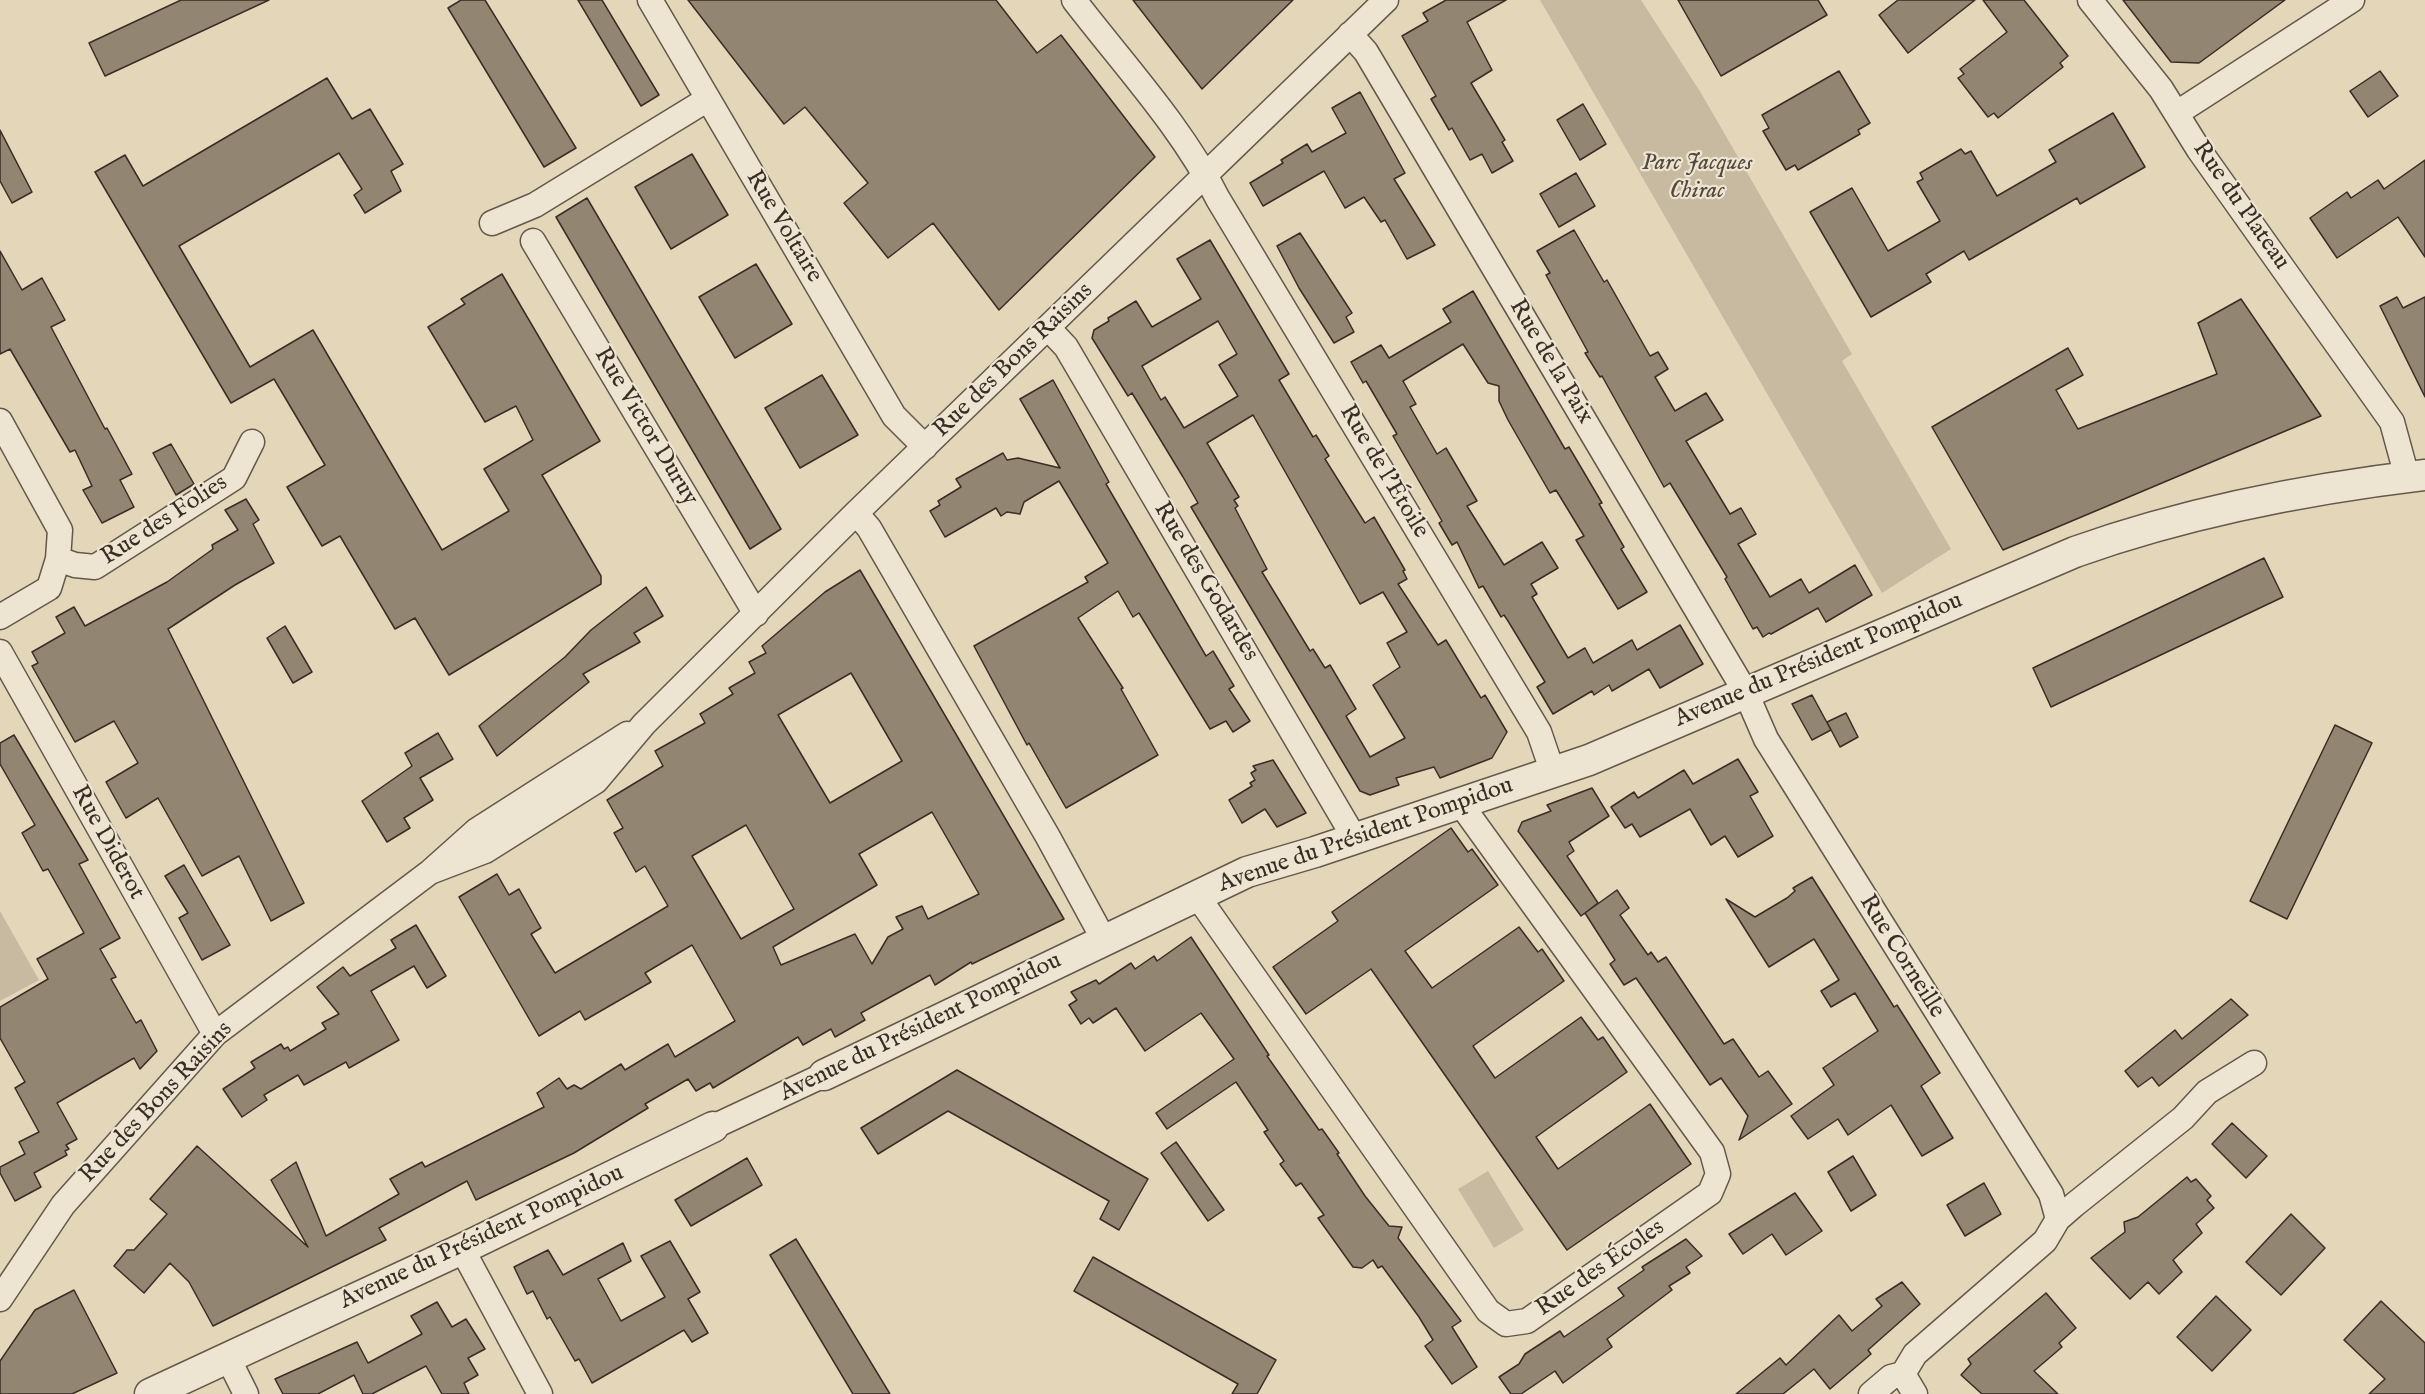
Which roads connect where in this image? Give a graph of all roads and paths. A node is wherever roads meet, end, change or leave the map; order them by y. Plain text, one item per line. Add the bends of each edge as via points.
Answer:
1 (650, 0) edge
2 (1074, 0) edge
3 (1386, 0) edge
4 (2090, 0) edge
5 (2352, 0) edge
6 (1350, 34) junction
7 (708, 99) junction
8 (2176, 113) junction
9 (1205, 174) junction
10 (492, 223) dead end
11 (533, 240) dead end
12 (1049, 329) junction
13 (0, 421) edge
14 (252, 442) dead end
15 (925, 447) junction
16 (2416, 476) edge
17 (856, 513) junction
18 (58, 559) junction
19 (756, 614) junction
20 (0, 617) edge
21 (0, 652) edge
22 (1746, 693) junction
23 (1553, 773) junction
24 (1460, 803) junction
25 (1355, 839) junction
26 (1196, 894) junction
27 (1104, 940) junction
28 (215, 1034) junction
29 (2254, 1063) dead end
30 (824, 1075) joint
31 (713, 1127) joint
32 (2058, 1220) junction
33 (462, 1249) junction
34 (0, 1299) edge
35 (228, 1358) junction
36 (1909, 1384) edge
37 (150, 1394) edge
38 (246, 1394) edge
39 (540, 1394) edge
40 (1871, 1394) edge

1 - 7 street, Rue Voltaire
2 - 9 street, Rue de l'Étoile
3 - 6 street, Rue des Bons Raisins
4 - 8 street, Rue du Plateau
5 - 8 street
6 - 9 street, Rue des Bons Raisins
6 - 22 street, Rue de la Paix via 1372,62
7 - 10 street via 535,205
7 - 15 street, Rue Voltaire via 894,416
8 - 16 street, Rue du Plateau via 2392,422
9 - 12 street, Rue des Bons Raisins
9 - 23 street, Rue de l'Étoile via 1539,732
11 - 19 street, Rue Victor Duruy
12 - 15 street, Rue des Bons Raisins
12 - 25 street, Rue des Godardes via 1066,346
13 - 18 street via 60,530
14 - 18 street, Rue des Folies via 234,478 96,567
15 - 17 street, Rue des Bons Raisins
16 - 22 street, Avenue du Président Pompidou via 2268,500 2137,530 2075,552
17 - 19 street, Rue des Bons Raisins
17 - 27 street via 869,528
18 - 20 street via 49,588
19 - 28 street, Rue des Bons Raisins via 644,724 477,830 430,872
21 - 28 street, Rue Diderot
22 - 23 street, Avenue du Président Pompidou
22 - 32 street, Rue Corneille via 1766,739 2050,1194
23 - 24 street, Avenue du Président Pompidou
24 - 25 street, Avenue du Président Pompidou
24 - 26 street, Rue des Écoles via 1712,1152 1718,1174 1710,1193 1527,1321 1506,1324 1488,1311
25 - 26 street, Avenue du Président Pompidou via 1247,872
26 - 27 street, Avenue du Président Pompidou
27 - 30 street, Avenue du Président Pompidou
28 - 34 street, Rue des Bons Raisins via 63,1205
29 - 32 street via 2208,1092 2183,1118
30 - 31 street, Avenue du Président Pompidou
31 - 33 street, Avenue du Président Pompidou
32 - 36 street via 2045,1241 1915,1354
33 - 35 street, Avenue du Président Pompidou
33 - 39 street
35 - 37 street, Avenue du Président Pompidou
35 - 38 street
36 - 40 street via 1891,1377

